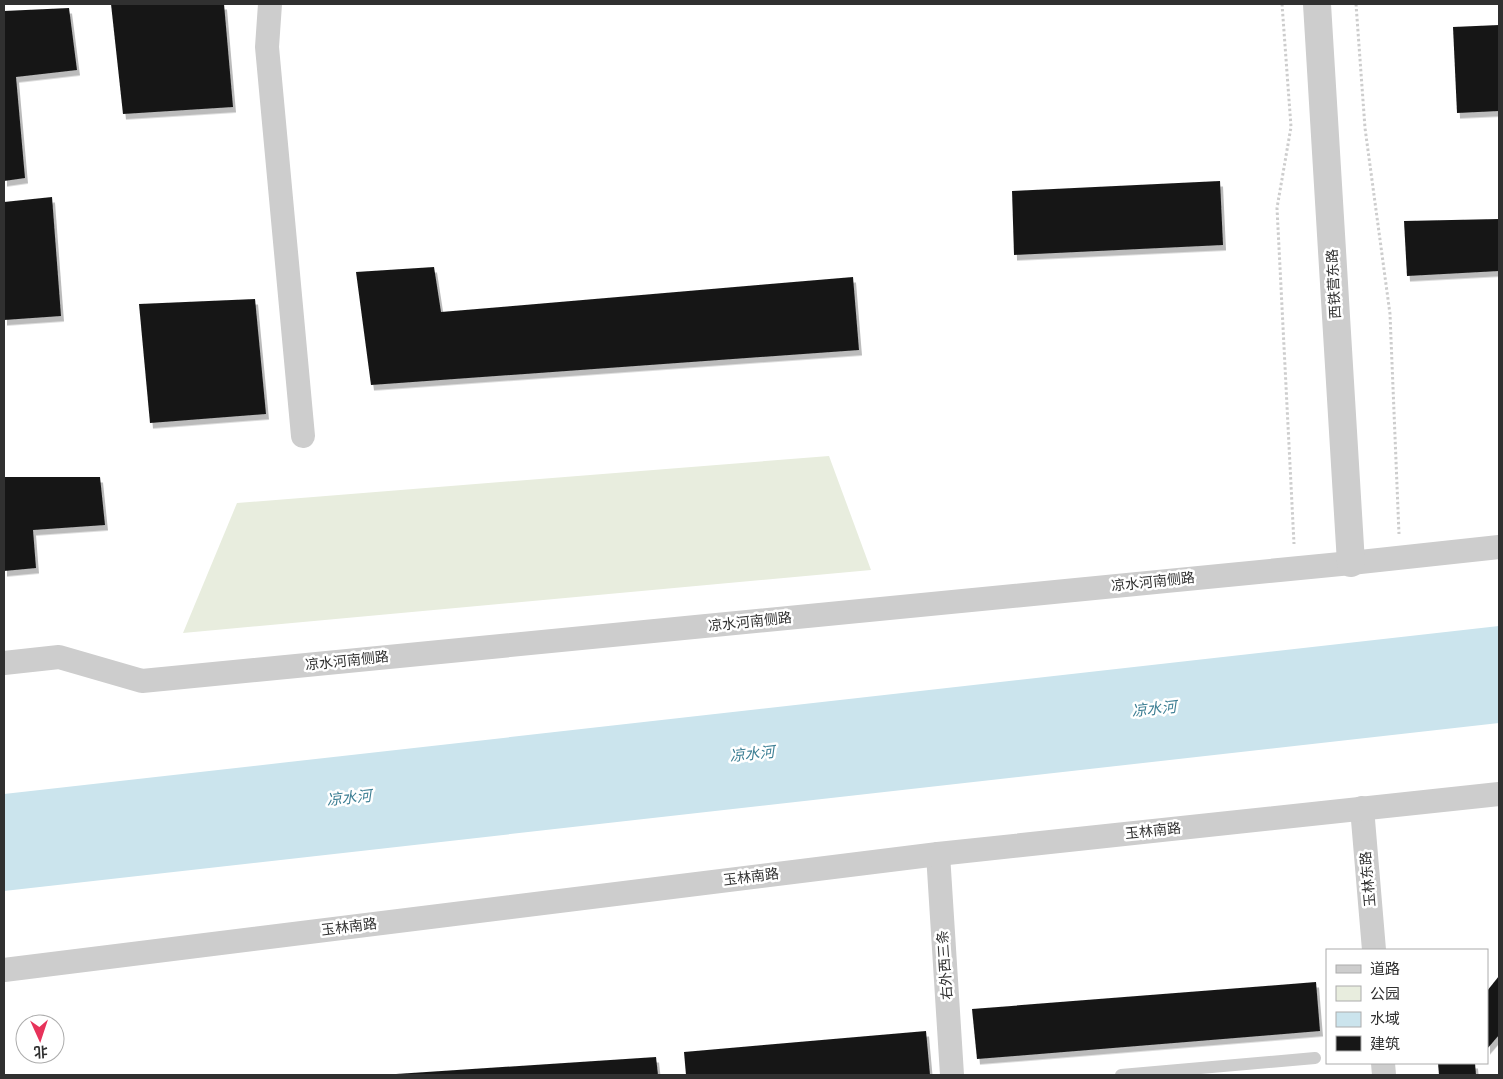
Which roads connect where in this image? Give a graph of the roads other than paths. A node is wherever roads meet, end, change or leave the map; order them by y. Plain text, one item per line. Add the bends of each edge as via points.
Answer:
1 (270, 4) edge
2 (1317, 4) edge
3 (303, 436) dead end
4 (1499, 547) edge
5 (1351, 563) junction
6 (4, 664) edge
7 (1499, 794) edge
8 (1362, 808) junction
9 (938, 854) junction
10 (1374, 949) edge
11 (4, 970) edge
12 (1315, 1058) dead end
13 (952, 1075) edge
14 (1121, 1075) edge

1 - 3 street via 266,47
2 - 5 street, 西铁营东路
4 - 5 street, 凉水河南侧路
5 - 6 street, 凉水河南侧路 via 142,681 59,657
7 - 8 street, 玉林南路
8 - 9 street, 玉林南路
8 - 10 street, 玉林东路
9 - 11 street, 玉林南路
9 - 13 street, 右外西三条
12 - 14 lane

